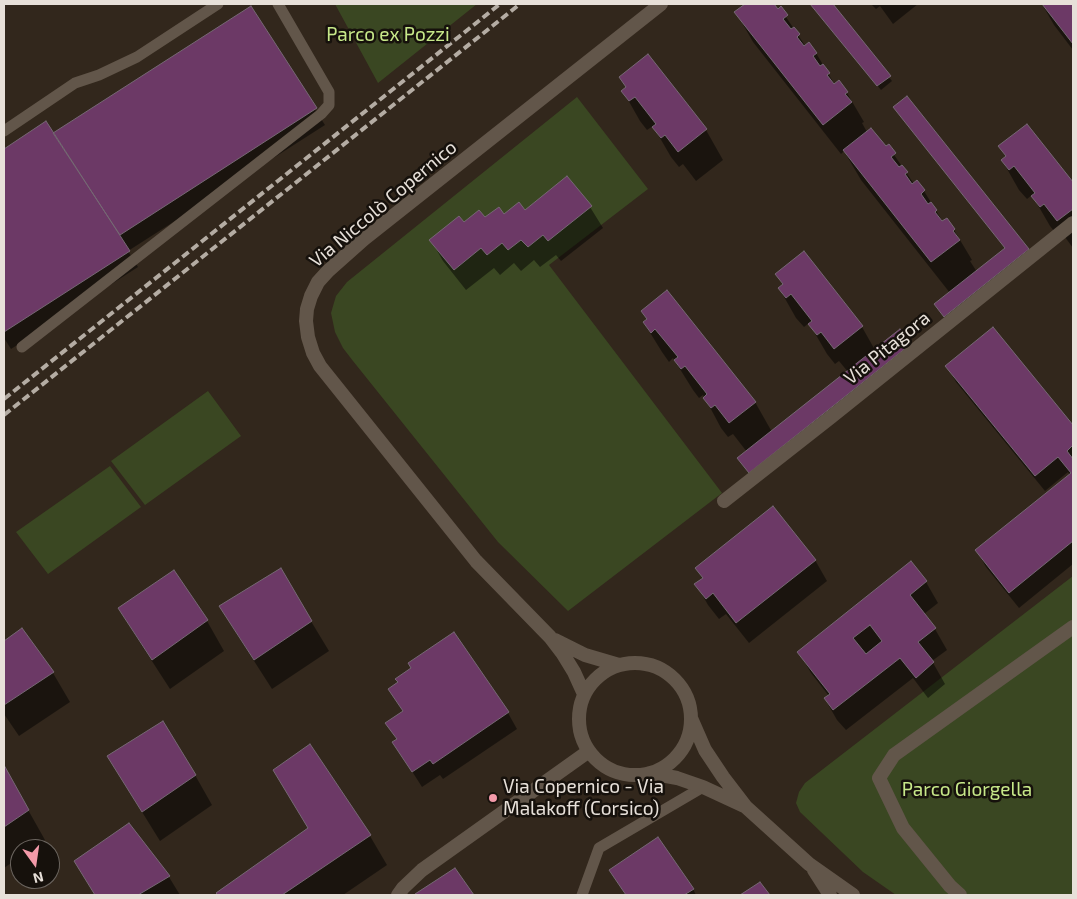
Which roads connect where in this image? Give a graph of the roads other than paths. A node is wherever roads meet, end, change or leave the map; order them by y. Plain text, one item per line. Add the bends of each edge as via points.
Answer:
1 (218, 4) edge
2 (278, 4) edge
3 (661, 4) edge
4 (4, 131) edge
5 (1073, 223) edge
6 (22, 347) dead end
7 (724, 501) dead end
8 (1073, 627) edge
9 (550, 638) junction
10 (619, 665) junction
11 (584, 694) junction
12 (691, 717) junction
13 (589, 751) junction
14 (650, 773) junction
15 (702, 787) junction
16 (746, 807) junction
17 (809, 864) junction
18 (398, 895) edge
19 (582, 895) edge
20 (830, 895) edge
21 (853, 895) edge
22 (960, 895) edge

1 - 4 lane via 137,57 74,83
2 - 6 lane via 330,92 329,105
3 - 9 street, Via Niccolò Copernico via 364,239 318,282 307,309 308,337 320,366 476,561
5 - 7 street, Via Pitagora
8 - 22 street via 894,755 879,778 903,828
9 - 10 street via 585,655
9 - 11 street, Via Niccolò Copernico via 574,672
10 - 11 street via 605,671
10 - 12 street via 634,662 652,665 673,677 687,698
11 - 13 street via 578,715 579,727
12 - 14 street via 690,730 680,752
12 - 16 street via 704,750
13 - 14 street via 610,769 634,775
13 - 18 street via 422,870
14 - 15 street
15 - 16 street
15 - 19 lane via 599,848
16 - 17 street
17 - 20 street
17 - 21 street

